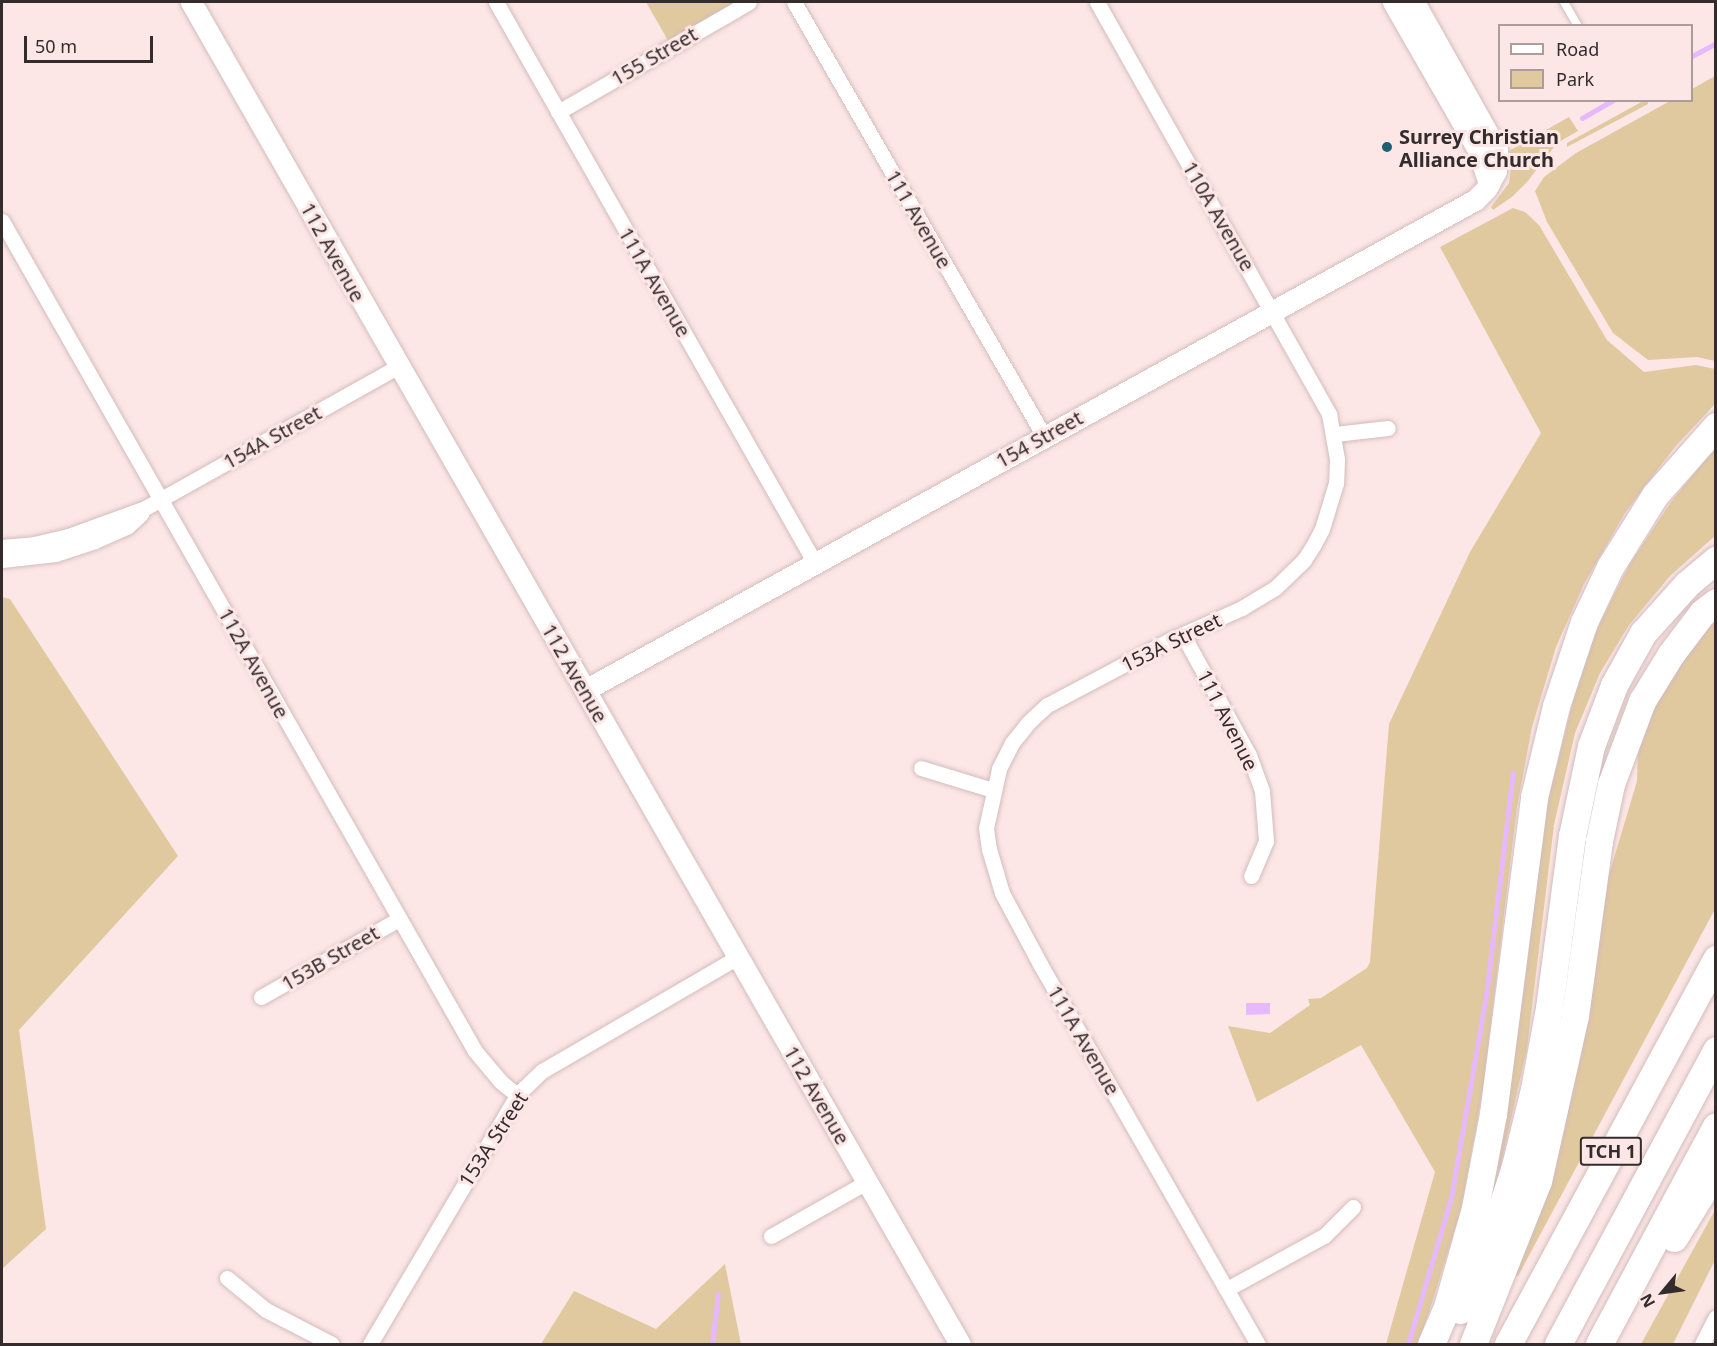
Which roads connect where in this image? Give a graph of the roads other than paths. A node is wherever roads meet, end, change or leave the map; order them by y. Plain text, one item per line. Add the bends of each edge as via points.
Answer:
1 (191, 2) edge
2 (496, 2) edge
3 (749, 2) edge
4 (794, 2) edge
5 (1097, 2) edge
6 (1393, 2) edge
7 (1414, 2) edge
8 (1565, 2) edge
9 (1577, 24) edge
10 (558, 112) junction
11 (1489, 184) junction
12 (2, 221) edge
13 (1272, 310) junction
14 (399, 366) junction
15 (1716, 426) edge
16 (1388, 428) dead end
17 (1335, 434) junction
18 (1044, 436) junction
19 (1336, 483) joint
20 (162, 499) junction
21 (2, 547) edge
22 (43, 549) junction
23 (2, 560) edge
24 (1716, 560) edge
25 (815, 563) junction
26 (1716, 602) edge
27 (1183, 635) junction
28 (585, 690) junction
29 (921, 768) dead end
30 (993, 790) junction
31 (1251, 876) dead end
32 (399, 920) junction
33 (738, 957) junction
34 (1716, 959) edge
35 (261, 997) dead end
36 (1716, 1050) edge
37 (517, 1095) junction
38 (1716, 1126) edge
39 (1716, 1170) edge
40 (867, 1182) junction
41 (1353, 1207) dead end
42 (771, 1236) dead end
43 (227, 1278) dead end
44 (1227, 1289) junction
45 (1716, 1317) edge
46 (332, 1344) edge
47 (370, 1344) edge
48 (960, 1344) edge
49 (1258, 1344) edge
50 (1431, 1344) edge
51 (1445, 1344) edge
52 (1473, 1344) edge
53 (1508, 1344) edge
54 (1557, 1344) edge
55 (1599, 1344) edge
56 (1610, 1344) edge
57 (1702, 1344) edge

1 - 14 street, 112 Avenue
2 - 10 street, 111A Avenue
3 - 10 street, 155 Street
4 - 18 street, 111 Avenue
5 - 13 street, 110A Avenue
6 - 11 street via 1478,150
7 - 11 street via 1494,142 1498,164
8 - 9 lane
10 - 25 street, 111A Avenue
11 - 13 street, 154 Street via 1470,203
12 - 20 street, 112A Avenue
13 - 17 street, 110A Avenue via 1329,414
13 - 18 street, 154 Street
14 - 20 street, 154A Street
14 - 28 street, 112 Avenue
15 - 50 highway via 1655,495 1610,567 1584,622 1556,706 1534,797 1493,1114 1475,1208 1447,1307
16 - 17 street
17 - 19 street, 110A Avenue
18 - 25 street, 154 Street
19 - 27 street, 153A Street via 1322,529 1304,560 1289,576 1261,598
20 - 22 street, 154A Street
20 - 32 street, 112A Avenue
21 - 22 street, 154A Street
22 - 23 street, 154A Street
24 - 51 highway via 1643,633 1614,685 1591,746 1572,836 1534,1089 1514,1170 1490,1242
25 - 28 street, 154 Street
26 - 52 highway via 1702,613 1671,654 1642,701 1611,784 1599,841 1575,1016 1538,1181
27 - 30 street, 153A Street via 1047,705 1012,743
27 - 31 street, 111 Avenue via 1249,755 1262,791 1266,841
28 - 33 street, 112 Avenue
29 - 30 street
30 - 44 street, 111A Avenue via 986,828 993,870 1002,893
32 - 35 street, 153B Street
32 - 37 street, 112A Avenue via 475,1051
33 - 37 street, 153A Street via 542,1071
33 - 40 street, 112 Avenue
34 - 53 highway, TCH 1
36 - 54 highway, TCH 1
37 - 47 street, 153A Street
38 - 55 highway
39 - 56 highway
40 - 42 street
40 - 48 street, 112 Avenue
41 - 44 street via 1324,1236
43 - 46 street via 266,1310
44 - 49 street, 111A Avenue
45 - 57 street

